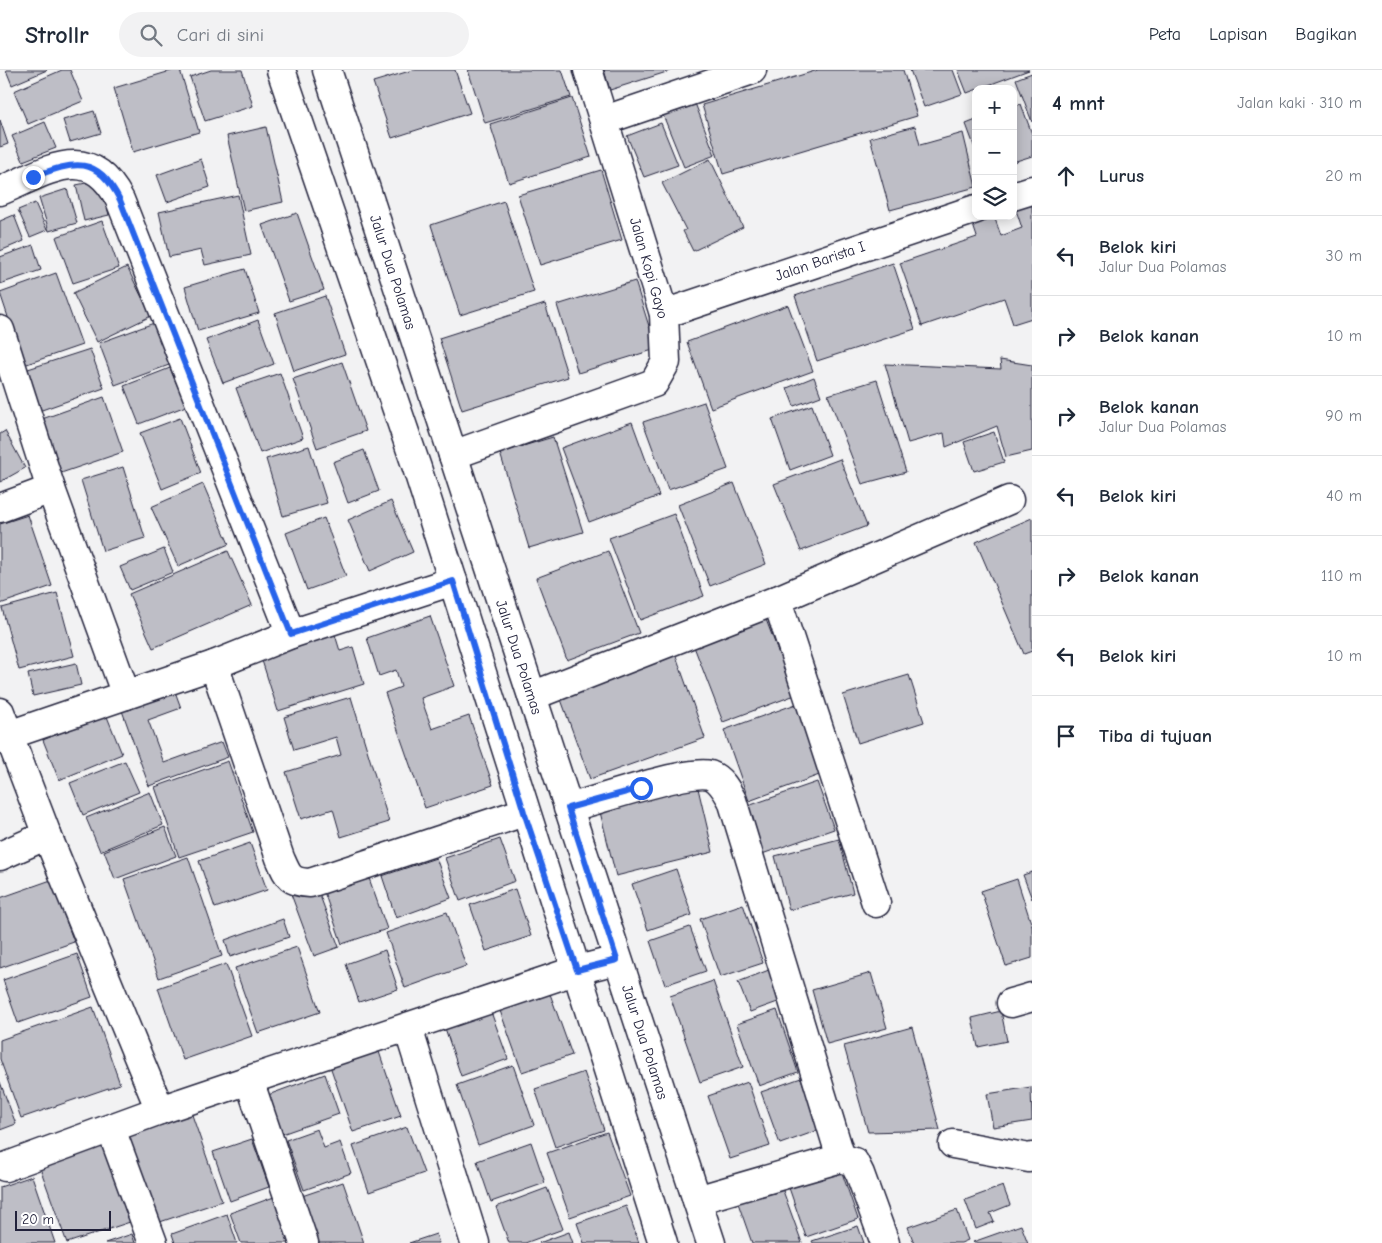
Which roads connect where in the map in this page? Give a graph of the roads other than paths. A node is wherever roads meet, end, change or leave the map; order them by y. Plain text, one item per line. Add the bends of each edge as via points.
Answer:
1 (281, 70) edge
2 (327, 70) edge
3 (588, 70) edge
4 (752, 70) edge
5 (605, 120) junction
6 (1032, 190) edge
7 (0, 191) edge
8 (1017, 195) edge
9 (972, 210) edge
10 (664, 314) junction
11 (0, 330) edge
12 (4, 357) edge
13 (453, 455) junction
14 (50, 489) junction
15 (1009, 500) dead end
16 (0, 508) edge
17 (453, 581) junction
18 (777, 600) junction
19 (291, 634) junction
20 (214, 665) junction
21 (126, 695) junction
22 (532, 696) junction
23 (5, 724) edge
24 (568, 808) junction
25 (524, 812) junction
26 (47, 835) junction
27 (0, 856) edge
28 (876, 903) dead end
29 (617, 960) junction
30 (577, 970) junction
31 (408, 1028) junction
32 (248, 1080) junction
33 (160, 1110) junction
34 (111, 1128) junction
35 (953, 1144) dead end
36 (841, 1158) junction
37 (1031, 1161) edge
38 (5, 1167) dead end
39 (697, 1200) junction
40 (153, 1243) edge
41 (304, 1243) edge
42 (475, 1243) edge
43 (663, 1243) edge
44 (711, 1243) edge
45 (885, 1243) edge

1 - 17 street
2 - 13 street, Jalur Dua Polamas
3 - 5 street, Jalan Kopi Gayo
4 - 5 street
5 - 10 street, Jalan Kopi Gayo
6 - 8 street
7 - 19 street via 71,165 95,168 112,183
9 - 10 street, Jalan Barista I
10 - 13 street, Jalan Kopi Gayo via 666,362 654,383
11 - 12 street
12 - 14 street
13 - 22 street, Jalur Dua Polamas
14 - 16 street
14 - 21 street
15 - 18 street
17 - 19 street
17 - 25 street
18 - 22 street
18 - 28 street
19 - 20 street
20 - 21 street
20 - 25 street via 289,878 310,883
21 - 23 street
22 - 24 street, Jalur Dua Polamas
23 - 26 street
24 - 29 street, Jalur Dua Polamas
24 - 36 street via 698,774 710,776 726,788
25 - 30 street
26 - 27 street
26 - 33 street
29 - 30 street
29 - 39 street, Jalur Dua Polamas
30 - 31 street
30 - 43 street
31 - 32 street
31 - 42 street
32 - 33 street
32 - 41 street
33 - 34 street
34 - 38 street
34 - 40 street
35 - 37 street
36 - 39 street
36 - 45 street via 854,1162
39 - 44 street, Jalur Dua Polamas

